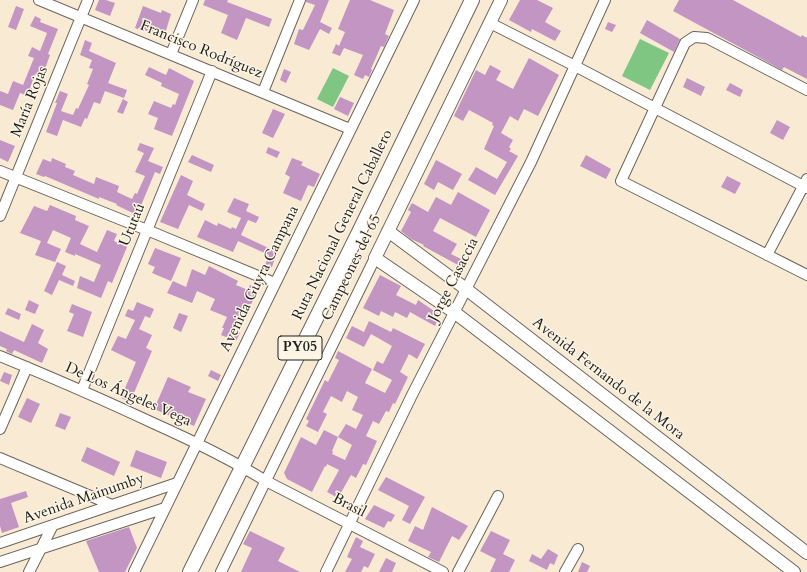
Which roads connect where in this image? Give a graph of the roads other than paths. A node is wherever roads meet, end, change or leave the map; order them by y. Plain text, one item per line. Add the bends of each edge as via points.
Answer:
1 (39, 0) edge
2 (88, 0) edge
3 (193, 0) edge
4 (300, 0) edge
5 (414, 0) edge
6 (472, 0) edge
7 (501, 0) edge
8 (605, 0) edge
9 (81, 17) junction
10 (490, 23) junction
11 (171, 54) junction
12 (575, 66) junction
13 (212, 71) junction
14 (807, 90) edge
15 (263, 92) junction
16 (655, 108) junction
17 (350, 129) junction
18 (0, 171) edge
19 (15, 177) junction
20 (806, 184) edge
21 (0, 216) edge
22 (148, 230) junction
23 (388, 231) junction
24 (767, 255) junction
25 (375, 258) junction
26 (807, 275) edge
27 (275, 283) junction
28 (466, 289) junction
29 (454, 312) junction
30 (0, 356) edge
31 (27, 367) junction
32 (82, 390) junction
33 (0, 429) edge
34 (196, 443) junction
35 (0, 458) edge
36 (242, 466) junction
37 (266, 481) junction
38 (177, 483) junction
39 (498, 496) dead end
40 (112, 505) junction
41 (165, 508) junction
42 (350, 524) junction
43 (53, 525) junction
44 (0, 542) edge
45 (42, 548) junction
46 (578, 549) dead end
47 (807, 553) edge
48 (0, 562) edge
49 (30, 572) edge
50 (134, 572) edge
51 (190, 572) edge
52 (221, 572) edge
53 (326, 572) edge
54 (443, 572) edge
55 (458, 572) edge
56 (565, 572) edge
57 (794, 572) edge

1 - 9 street, Francisco Rodríguez
2 - 9 street, María Rojas
3 - 11 street
4 - 15 street
5 - 17 street, Avenida Guyra Campana
6 - 36 highway, Ruta Nacional General Caballero / PY05
7 - 10 main road, Campeones del 65
8 - 12 street, Jorge Casaccia
9 - 11 street, Francisco Rodríguez
9 - 19 street, María Rojas
10 - 12 street
10 - 23 main road, Campeones del 65
11 - 13 street, Francisco Rodríguez
12 - 16 street
12 - 28 street, Jorge Casaccia via 531,162
13 - 15 street, Francisco Rodríguez
13 - 22 street, Ututaú
14 - 16 street via 707,38 694,37 685,43
15 - 17 street, Francisco Rodríguez
16 - 20 street
16 - 24 street via 621,181
17 - 27 street, Avenida Guyra Campana
18 - 19 street
19 - 21 street, María Rojas
19 - 22 street
20 - 24 street
22 - 27 street
22 - 32 street, Ututaú
23 - 25 main road, Campeones del 65
23 - 28 main road, Avenida Fernando de la Mora
24 - 26 street
25 - 29 main road
25 - 37 street, Campeones del 65
27 - 34 street, Avenida Guyra Campana
28 - 29 street, Jorge Casaccia
28 - 47 main road, Avenida Fernando de la Mora
29 - 42 street, Jorge Casaccia
29 - 57 main road
30 - 31 street, De Los Ángeles Vega
31 - 32 street, De Los Ángeles Vega
31 - 33 street
32 - 34 street, De Los Ángeles Vega
34 - 36 street, De Los Ángeles Vega
34 - 38 street, Avenida Guyra Campana
35 - 40 street
36 - 37 street, Brasil
36 - 51 highway, Ruta Nacional General Caballero / PY05
37 - 42 street, Brasil
37 - 52 street, Campeones del 65
38 - 40 street, Avenida Mainumby
38 - 41 street, Avenida Guyra Campana
39 - 55 street
40 - 43 street, Avenida Mainumby
41 - 45 street
41 - 50 street, Avenida Guyra Campana
42 - 53 street, Jorge Casaccia
42 - 54 street, Brasil
43 - 44 street, Avenida Mainumby
43 - 45 street
45 - 48 street
45 - 49 street
46 - 56 street

